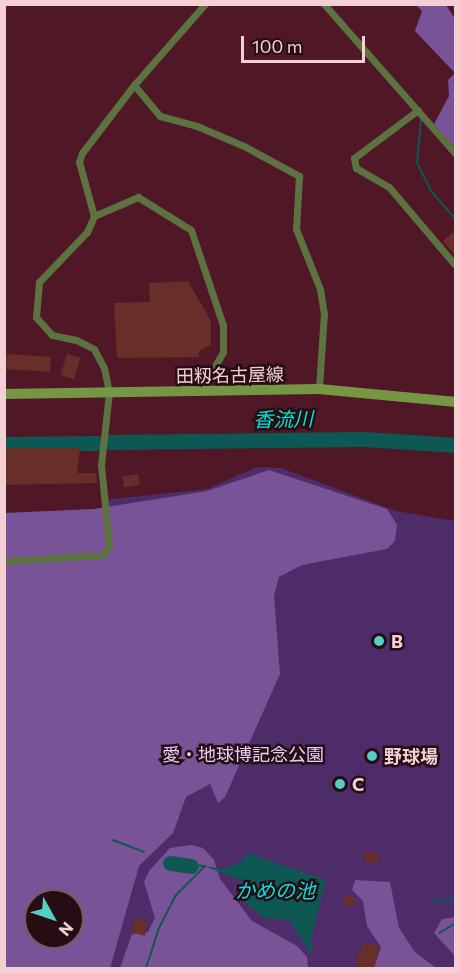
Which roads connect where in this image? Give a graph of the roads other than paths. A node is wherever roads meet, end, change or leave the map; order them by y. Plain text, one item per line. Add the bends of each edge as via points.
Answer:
1 (205, 4) edge
2 (324, 5) edge
3 (135, 85) junction
4 (418, 110) junction
5 (456, 154) edge
6 (94, 216) junction
7 (456, 266) edge
8 (319, 389) junction
9 (200, 392) junction
10 (109, 393) junction
11 (4, 394) edge
12 (456, 402) edge
13 (4, 561) edge

1 - 3 street
2 - 4 street
3 - 6 street via 79,162
3 - 8 street via 160,116 197,126 244,146 298,176 296,229 320,289 324,313
4 - 5 street
4 - 7 street via 354,158 356,168 389,187
6 - 9 street via 138,197 191,230 223,325 223,352
6 - 10 street via 87,232 39,282 36,317 52,335 94,349 104,368
8 - 9 main road, 田籾名古屋線
8 - 12 main road, 田籾名古屋線
9 - 10 main road, 田籾名古屋線
10 - 11 main road, 田籾名古屋線
10 - 13 street via 101,465 107,551 80,557

